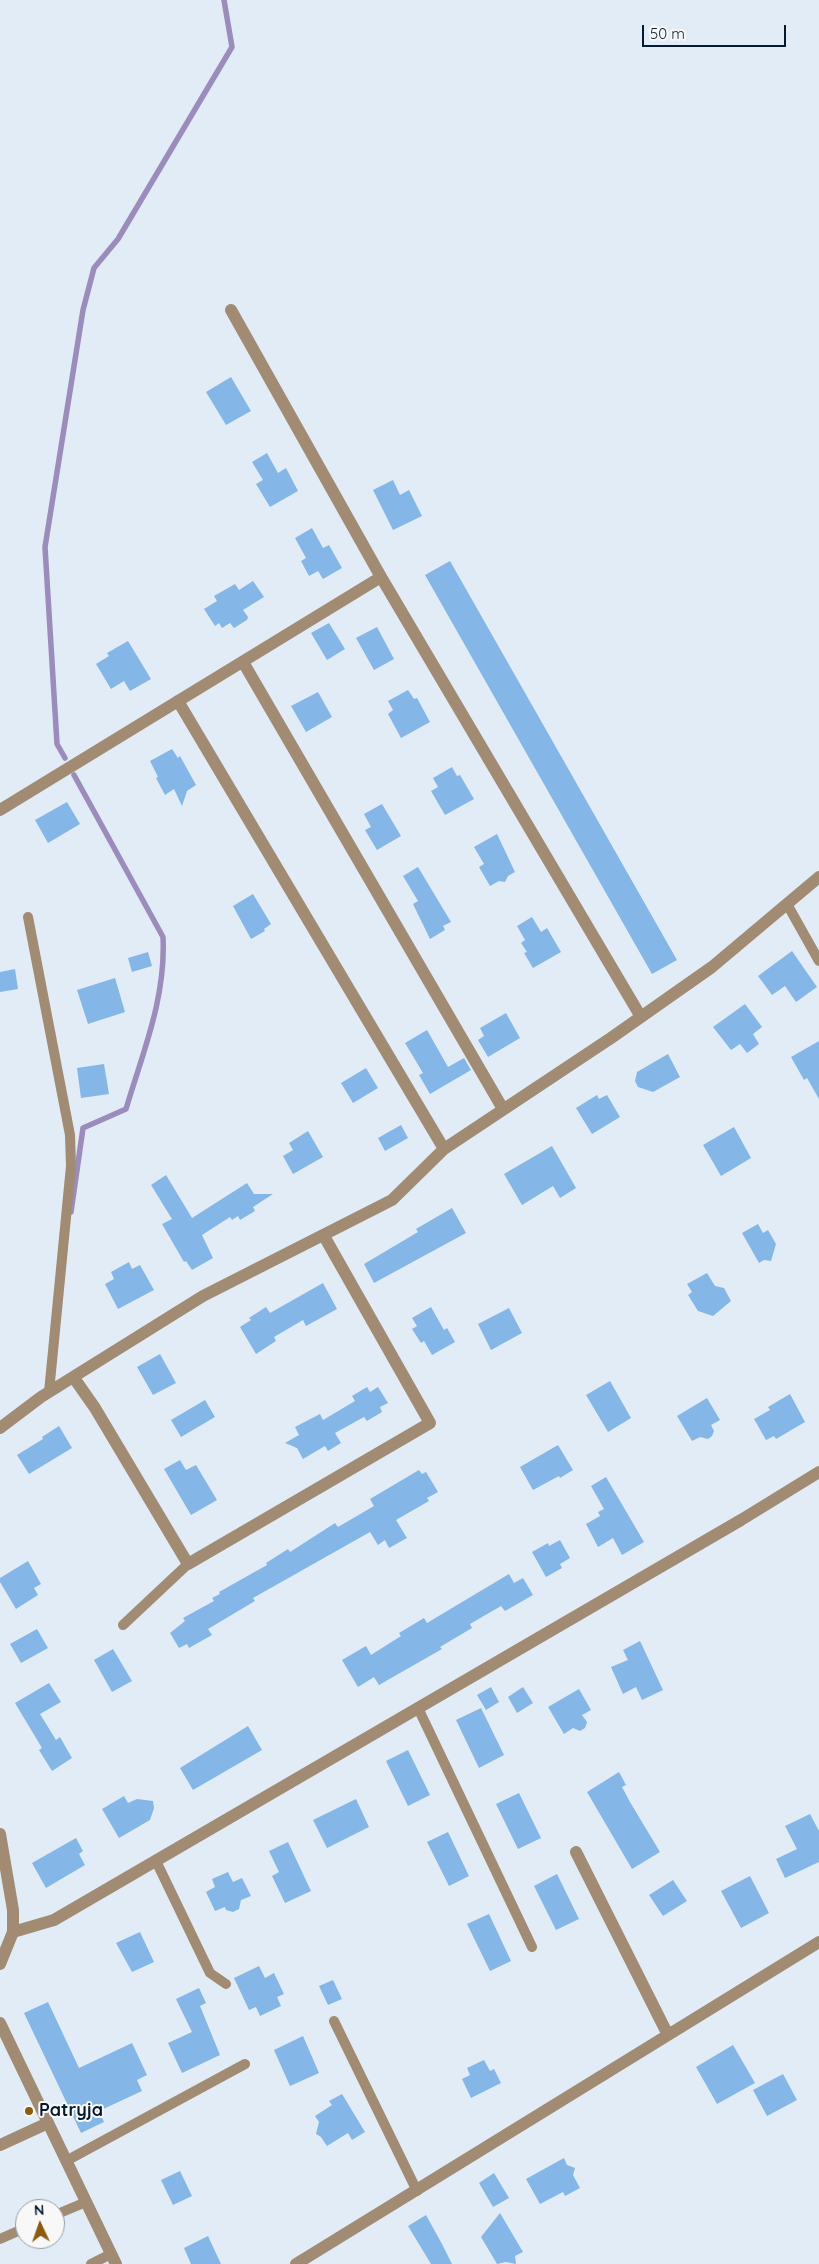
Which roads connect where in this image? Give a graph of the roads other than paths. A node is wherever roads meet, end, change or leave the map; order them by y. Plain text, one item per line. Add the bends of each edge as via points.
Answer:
1 (231, 310) dead end
2 (381, 576) junction
3 (243, 662) junction
4 (178, 701) junction
5 (0, 810) edge
6 (819, 877) edge
7 (787, 904) junction
8 (28, 917) dead end
9 (819, 961) edge
10 (640, 1017) junction
11 (503, 1109) junction
12 (444, 1149) junction
13 (324, 1236) junction
14 (74, 1378) junction
15 (49, 1392) junction
16 (0, 1428) edge
17 (819, 1472) edge
18 (188, 1564) junction
19 (123, 1625) dead end
20 (418, 1708) junction
21 (0, 1834) edge
22 (576, 1852) dead end
23 (156, 1861) junction
24 (13, 1932) junction
25 (819, 1942) edge
26 (532, 1947) dead end
27 (0, 1964) edge
28 (226, 1984) dead end
29 (334, 2021) dead end
30 (0, 2023) edge
31 (668, 2035) junction
32 (245, 2064) dead end
33 (48, 2122) junction
34 (0, 2146) edge
35 (66, 2161) junction
36 (417, 2191) junction
37 (86, 2202) junction
38 (65, 2211) edge
39 (15, 2232) edge
40 (0, 2239) edge
41 (114, 2259) edge
42 (91, 2264) edge
43 (296, 2264) edge

1 - 2 street
2 - 3 street
2 - 10 street
3 - 4 street
3 - 11 street
4 - 5 street
4 - 12 street
6 - 7 street
7 - 9 lane
7 - 10 street via 712,967
8 - 15 lane via 70,1135 71,1166
10 - 11 street
11 - 12 street
12 - 13 street via 392,1200
13 - 14 street via 203,1296
13 - 18 street via 430,1423
14 - 15 street
14 - 18 street
15 - 16 street
17 - 20 street
18 - 19 lane
20 - 23 street
20 - 26 lane
21 - 24 street via 13,1910
22 - 31 street
23 - 24 street via 54,1920
23 - 28 lane via 210,1973
24 - 27 street
25 - 31 street
29 - 36 lane
30 - 33 street
31 - 36 street
32 - 35 lane
33 - 34 street
33 - 35 street
35 - 37 street
36 - 43 street
37 - 38 lane
37 - 41 street
39 - 40 lane
41 - 42 lane

